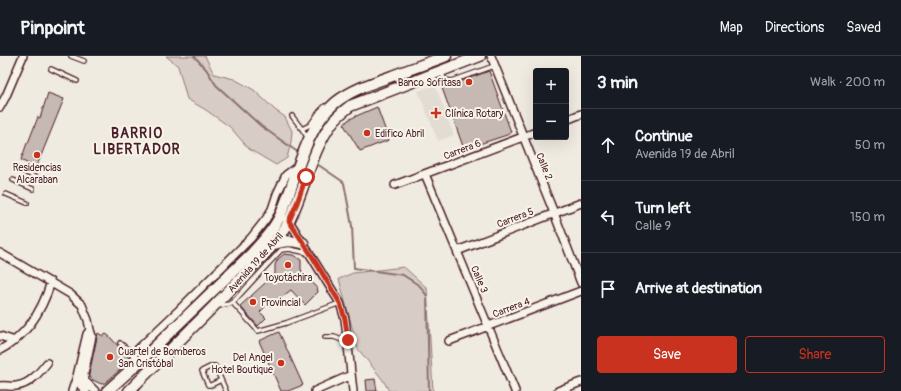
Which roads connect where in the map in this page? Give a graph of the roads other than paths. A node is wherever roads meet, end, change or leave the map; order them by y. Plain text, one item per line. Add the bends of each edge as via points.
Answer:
1 (23, 56) edge
2 (71, 56) edge
3 (446, 56) edge
4 (480, 56) edge
5 (490, 56) edge
6 (84, 61) dead end
7 (494, 66) junction
8 (51, 69) dead end
9 (441, 71) junction
10 (77, 81) dead end
11 (3, 95) edge
12 (340, 100) junction
13 (0, 107) edge
14 (581, 114) edge
15 (292, 116) dead end
16 (569, 119) edge
17 (302, 129) junction
18 (533, 133) edge
19 (523, 137) junction
20 (309, 140) junction
21 (298, 166) junction
22 (18, 169) dead end
23 (425, 174) junction
24 (37, 178) dead end
25 (13, 180) dead end
26 (395, 185) dead end
27 (33, 189) dead end
28 (6, 194) dead end
29 (27, 203) dead end
30 (581, 203) edge
31 (554, 213) junction
32 (281, 214) junction
33 (289, 221) junction
34 (303, 243) junction
35 (274, 244) junction
36 (457, 251) junction
37 (0, 253) edge
38 (310, 254) junction
39 (51, 282) junction
40 (581, 283) edge
41 (581, 291) edge
42 (232, 302) junction
43 (340, 303) junction
44 (213, 308) junction
45 (488, 326) junction
46 (90, 330) junction
47 (0, 336) edge
48 (326, 337) dead end
49 (15, 340) junction
50 (348, 340) junction
51 (449, 341) dead end
52 (120, 343) dead end
53 (0, 350) edge
54 (134, 354) junction
55 (47, 363) dead end
56 (135, 366) junction
57 (352, 375) junction
58 (77, 376) junction
59 (221, 380) junction
60 (581, 382) edge
61 (0, 386) edge
62 (72, 391) edge
63 (86, 391) edge
64 (95, 391) edge
65 (107, 391) edge
66 (129, 391) edge
67 (226, 391) edge
68 (315, 391) edge
69 (353, 391) edge
70 (515, 391) edge
71 (558, 391) edge

1 - 11 street
2 - 6 lane
3 - 12 main road, Avenida 19 de Abril via 373,82
4 - 9 main road, Avenida 19 de Abril
5 - 7 street, Calle 2
7 - 9 lane via 452,81 445,80
7 - 19 street, Calle 2
8 - 10 lane
9 - 33 main road, Avenida 19 de Abril via 350,106 341,113 324,136
11 - 13 street
12 - 17 lane via 334,99 320,111 310,125
12 - 20 main road, Avenida 19 de Abril via 323,116
14 - 16 street
15 - 17 lane
17 - 20 lane
18 - 19 street, Carrera 6
19 - 23 street, Carrera 6
19 - 31 street, Calle 2
20 - 21 main road, Avenida 19 de Abril
21 - 32 main road, Avenida 19 de Abril
21 - 54 street via 286,175 272,209 251,238
22 - 24 lane
23 - 26 street, Carrera 6
23 - 36 street, Calle 3
25 - 27 lane
28 - 29 lane
30 - 31 street, Carrera 5
31 - 36 street, Carrera 5
31 - 40 street, Calle 2
32 - 33 street
32 - 56 main road, Avenida 19 de Abril via 264,241
33 - 34 street
33 - 35 main road, Avenida 19 de Abril
34 - 35 main road via 285,240
34 - 38 street
35 - 44 main road, Avenida 19 de Abril
36 - 45 street, Calle 3
37 - 39 street
38 - 42 lane via 289,249 281,250
38 - 43 street
39 - 46 street via 82,305
39 - 49 street via 41,308 30,326
41 - 45 street, Carrera 4
42 - 43 lane via 258,331
42 - 44 lane
43 - 50 street
44 - 66 main road, Avenida 19 de Abril
45 - 51 street, Carrera 4
45 - 70 street, Calle 3
46 - 58 street
46 - 64 street via 92,336 84,374 86,381
47 - 49 street
48 - 50 lane
49 - 53 street
50 - 57 street
52 - 54 lane
54 - 56 street
55 - 61 street via 27,382 17,386
56 - 65 main road, Avenida 19 de Abril
57 - 68 street
57 - 69 street
58 - 62 street
58 - 63 street
59 - 59 lane via 215,366 202,371 208,384
59 - 67 lane
60 - 71 street

